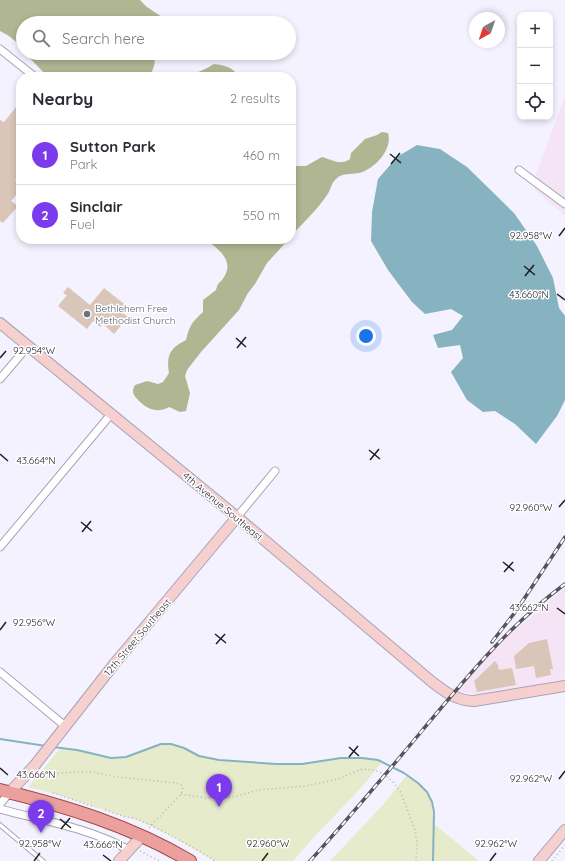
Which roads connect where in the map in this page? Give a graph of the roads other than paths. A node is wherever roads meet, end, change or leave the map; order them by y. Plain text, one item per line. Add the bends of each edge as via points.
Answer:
1 (0, 49) edge
2 (29, 72) edge
3 (519, 170) dead end
4 (565, 204) edge
5 (0, 322) edge
6 (28, 346) junction
7 (0, 379) edge
8 (112, 413) junction
9 (275, 471) dead end
10 (237, 517) junction
11 (0, 547) edge
12 (0, 672) edge
13 (565, 686) edge
14 (62, 730) junction
15 (5, 791) edge
16 (0, 804) edge
17 (0, 809) edge
18 (0, 825) edge
19 (565, 830) edge
20 (142, 836) junction
21 (129, 850) junction
22 (38, 857) junction
23 (34, 861) edge
24 (43, 861) edge
25 (119, 861) edge
26 (190, 861) edge
27 (539, 861) edge

1 - 2 street
3 - 4 street
5 - 6 street, 4th Avenue Southeast
6 - 7 street
6 - 8 street, 4th Avenue Southeast
8 - 10 street, 4th Avenue Southeast
8 - 11 street
9 - 10 street, 12th Street Southeast
10 - 13 street, 4th Avenue Southeast via 445,692 461,700 474,701
10 - 14 street, 12th Street Southeast
12 - 14 street
14 - 15 street, 12th Street Southeast via 36,770
15 - 16 street, 12th Street Southeast
15 - 20 main road via 83,813
17 - 21 street via 85,831
18 - 22 lane
19 - 27 street
20 - 21 street
20 - 26 main road
21 - 25 street
22 - 23 lane
22 - 24 lane

